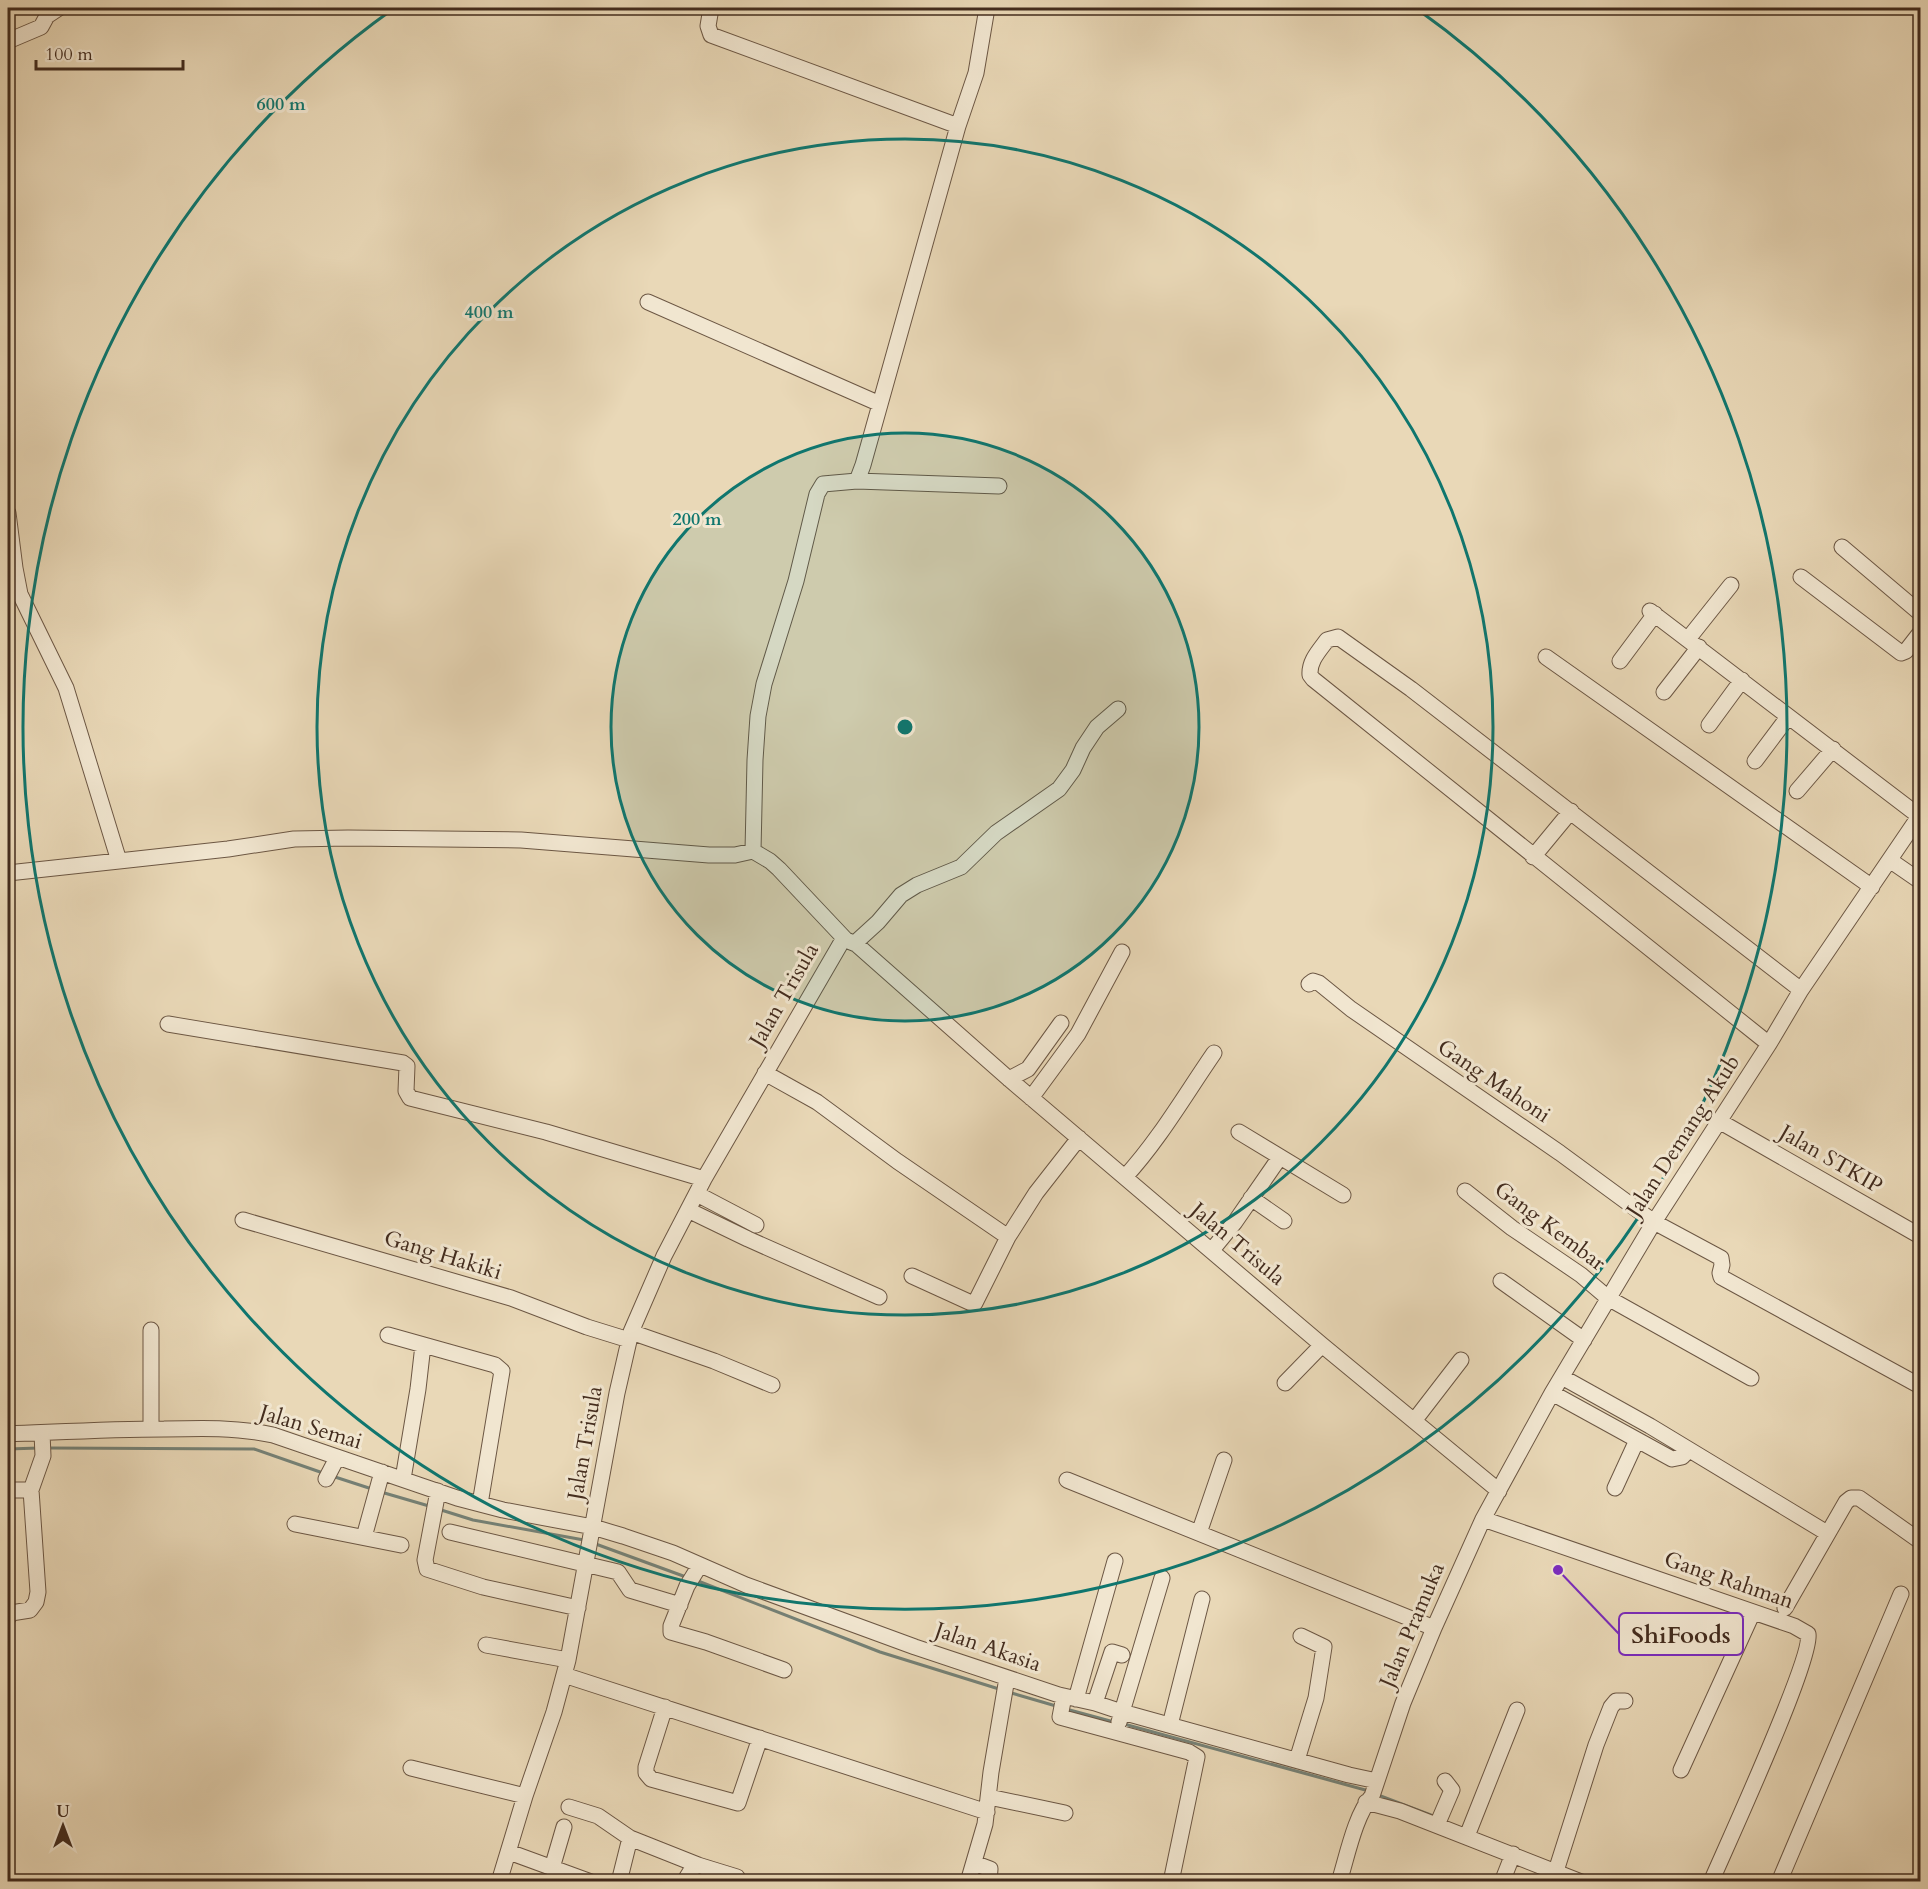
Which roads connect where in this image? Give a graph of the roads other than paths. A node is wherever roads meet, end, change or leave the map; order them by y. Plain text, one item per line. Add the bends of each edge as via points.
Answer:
1 (59, 8) edge
2 (711, 8) edge
3 (987, 8) edge
4 (8, 41) edge
5 (958, 126) junction
6 (648, 302) dead end
7 (880, 404) junction
8 (860, 474) junction
9 (999, 486) dead end
10 (8, 513) edge
11 (1842, 547) dead end
12 (1801, 577) dead end
13 (1731, 585) dead end
14 (1920, 613) edge
15 (1920, 633) edge
16 (1693, 643) junction
17 (1546, 657) dead end
18 (1620, 661) dead end
19 (1742, 680) junction
20 (1664, 692) dead end
21 (1118, 709) dead end
22 (1788, 717) junction
23 (1709, 725) dead end
24 (1833, 749) junction
25 (1755, 761) dead end
26 (1797, 791) dead end
27 (1571, 811) junction
28 (1920, 816) edge
29 (753, 852) junction
30 (117, 856) junction
31 (1533, 857) junction
32 (1891, 861) junction
33 (8, 873) edge
34 (1920, 881) edge
35 (1872, 887) junction
36 (850, 941) junction
37 (1122, 952) dead end
38 (1309, 984) dead end
39 (1801, 990) junction
40 (1061, 1023) dead end
41 (168, 1024) dead end
42 (1769, 1044) junction
43 (1214, 1053) dead end
44 (765, 1073) junction
45 (1010, 1079) junction
46 (1031, 1098) junction
47 (1724, 1112) junction
48 (1239, 1132) dead end
49 (1079, 1138) junction
50 (1280, 1157) junction
51 (1125, 1177) junction
52 (704, 1179) junction
53 (1465, 1191) dead end
54 (697, 1194) junction
55 (1343, 1195) dead end
56 (1251, 1198) junction
57 (688, 1210) junction
58 (243, 1220) dead end
59 (1284, 1221) dead end
60 (1654, 1222) junction
61 (756, 1225) dead end
62 (1920, 1236) edge
63 (1008, 1237) junction
64 (1212, 1250) junction
65 (912, 1276) dead end
66 (1501, 1281) dead end
67 (879, 1298) dead end
68 (1608, 1298) junction
69 (152, 1329) dead end
70 (388, 1335) dead end
71 (630, 1336) junction
72 (1584, 1340) junction
73 (423, 1345) junction
74 (1322, 1345) junction
75 (1461, 1360) dead end
76 (1562, 1377) junction
77 (1751, 1378) dead end
78 (1285, 1383) dead end
79 (772, 1385) dead end
80 (1920, 1386) edge
81 (1552, 1393) junction
82 (1414, 1421) junction
83 (151, 1429) junction
84 (8, 1434) edge
85 (42, 1434) junction
86 (1637, 1440) junction
87 (1688, 1451) junction
88 (1224, 1460) dead end
89 (380, 1478) junction
90 (403, 1479) junction
91 (1067, 1480) dead end
92 (1615, 1488) dead end
93 (8, 1490) edge
94 (31, 1490) junction
95 (1498, 1491) junction
96 (437, 1495) junction
97 (480, 1504) junction
98 (1483, 1519) junction
99 (295, 1524) dead end
100 (450, 1532) dead end
101 (1198, 1533) junction
102 (1827, 1533) junction
103 (592, 1534) junction
104 (364, 1537) junction
105 (1920, 1541) edge
106 (401, 1545) dead end
107 (1115, 1561) dead end
108 (586, 1564) junction
109 (699, 1566) junction
110 (1162, 1578) dead end
111 (1900, 1594) dead end
112 (1202, 1599) dead end
113 (680, 1605) junction
114 (578, 1608) junction
115 (1785, 1608) dead end
116 (1753, 1612) junction
117 (8, 1618) edge
118 (1434, 1628) junction
119 (1301, 1636) dead end
120 (486, 1645) dead end
121 (1122, 1655) dead end
122 (568, 1660) junction
123 (784, 1670) dead end
124 (564, 1676) junction
125 (1006, 1684) junction
126 (1625, 1701) dead end
127 (1065, 1702) junction
128 (1095, 1703) junction
129 (665, 1707) junction
130 (1517, 1710) dead end
131 (1122, 1713) junction
132 (1170, 1725) junction
133 (1116, 1733) junction
134 (760, 1737) junction
135 (1297, 1760) junction
136 (411, 1768) dead end
137 (1681, 1770) dead end
138 (1444, 1781) dead end
139 (1373, 1791) junction
140 (525, 1796) junction
141 (988, 1804) junction
142 (569, 1807) dead end
143 (1065, 1813) dead end
144 (1440, 1819) junction
145 (564, 1827) dead end
146 (1470, 1830) junction
147 (630, 1838) junction
148 (509, 1852) junction
149 (1513, 1854) junction
150 (974, 1863) junction
151 (698, 1865) junction
152 (1558, 1866) junction
153 (552, 1868) junction
154 (737, 1877) dead end
155 (499, 1881) edge
156 (591, 1881) edge
157 (619, 1881) edge
158 (684, 1881) edge
159 (968, 1881) edge
160 (989, 1881) edge
161 (1171, 1881) edge
162 (1339, 1881) edge
163 (1502, 1881) edge
164 (1581, 1881) edge
165 (1712, 1881) edge
166 (1779, 1881) edge

1 - 4 street via 47,16 41,27
2 - 5 street via 711,35
3 - 5 street via 976,73
5 - 7 street
6 - 7 street
7 - 8 street
8 - 9 street
8 - 29 street via 823,484 817,494 758,716
10 - 30 street via 20,594 66,688
11 - 14 street
12 - 15 street via 1900,653
13 - 16 street
16 - 18 street via 1652,612
16 - 19 street
16 - 20 street
17 - 35 street
19 - 22 street
19 - 23 street
21 - 36 street via 1097,727 1059,789 996,833 961,867 901,895 878,922
22 - 24 street
22 - 25 street
24 - 26 street
24 - 28 street
27 - 31 street
27 - 31 street via 1411,689 1338,638 1327,640 1310,663 1313,679
27 - 39 street
28 - 32 street, Jalan Demang Akub
29 - 30 street via 708,855 521,840 294,839 228,849
29 - 36 street via 779,869
30 - 33 street
31 - 42 street
32 - 34 street
32 - 35 street, Jalan Demang Akub
35 - 39 street, Jalan Demang Akub
36 - 44 street, Jalan Trisula via 841,943
36 - 45 street, Jalan Trisula
37 - 46 street via 1078,1034
38 - 60 street, Gang Mahoni via 1319,983
39 - 42 street, Jalan Demang Akub
40 - 45 street via 1028,1069
41 - 52 street via 403,1063 407,1066 406,1091 410,1098 546,1132
42 - 47 street, Jalan Demang Akub
43 - 51 street via 1145,1155
44 - 52 street, Jalan Trisula
44 - 63 street via 817,1102
45 - 46 street, Jalan Trisula
46 - 49 street, Jalan Trisula
47 - 60 street, Jalan Demang Akub
47 - 62 street, Jalan STKIP
48 - 50 street
49 - 51 street, Jalan Trisula
49 - 63 street
50 - 55 street
50 - 56 street
51 - 64 street, Jalan Trisula
52 - 54 street, Jalan Trisula
53 - 68 street, Gang Kembar
54 - 57 street, Jalan Trisula
54 - 61 street
56 - 59 street
56 - 64 street
57 - 67 street
57 - 71 street, Jalan Trisula
58 - 71 street, Gang Hakiki via 511,1298 588,1327
60 - 68 street, Jalan Demang Akub
60 - 80 street, Gang Mahoni via 1721,1258 1721,1277
63 - 65 street via 975,1303
64 - 74 street, Jalan Trisula
66 - 72 street
68 - 72 street, Jalan Demang Akub
68 - 77 street, Gang Kembar
69 - 83 street
70 - 73 street
71 - 79 street, Gang Hakiki via 714,1361
71 - 103 street, Jalan Trisula
72 - 76 street, Jalan Demang Akub
73 - 90 street
73 - 97 street via 495,1365 502,1371
74 - 78 street
74 - 82 street, Jalan Trisula
75 - 82 street
76 - 81 street, Jalan Demang Akub
76 - 87 street
81 - 86 street
81 - 95 street, Jalan Demang Akub
82 - 95 street, Jalan Trisula
83 - 85 street, Jalan Semai
83 - 89 street, Jalan Semai via 248,1430 273,1436 332,1468
84 - 85 street, Jalan Semai
85 - 94 street via 42,1456
86 - 87 street via 1672,1458 1682,1457
86 - 92 street
87 - 102 street
88 - 101 street
89 - 90 street, Jalan Semai
89 - 104 street
90 - 96 street, Jalan Semai
91 - 101 street
93 - 94 street
94 - 117 street via 36,1602 30,1610 11,1613
95 - 98 street, Jalan Pramuka
96 - 97 street, Jalan Semai
96 - 114 street via 425,1560 427,1569 483,1587
97 - 103 street, Jalan Semai
98 - 116 street, Gang Rahman
98 - 118 street, Jalan Pramuka
99 - 104 street
100 - 108 street
101 - 118 street
102 - 105 street via 1846,1502 1855,1497
102 - 115 street
103 - 108 street, Jalan Trisula
103 - 109 street, Jalan Akasia via 668,1551
104 - 106 street
107 - 127 street
108 - 113 street via 618,1572 630,1590
108 - 114 street, Jalan Trisula
109 - 113 street
109 - 125 street, Jalan Akasia
110 - 131 street
111 - 166 street
112 - 132 street
113 - 123 street via 671,1632
114 - 122 street, Jalan Trisula
116 - 137 street
116 - 165 street, Gang Rahman via 1803,1630 1808,1634 1809,1644
118 - 139 street, Jalan Pramuka
119 - 135 street via 1324,1647 1316,1698
120 - 122 street
121 - 128 street via 1112,1652
122 - 124 street, Jalan Trisula
124 - 129 street
124 - 140 street, Jalan Trisula
125 - 127 street, Jalan Akasia
125 - 141 street
126 - 152 street via 1616,1701 1611,1707
127 - 128 street, Jalan Akasia
127 - 133 street via 1060,1717
128 - 131 street, Jalan Akasia
129 - 134 street
129 - 134 street via 646,1767 651,1779 738,1803
130 - 146 street
131 - 132 street, Jalan Akasia
131 - 133 street
132 - 135 street, Jalan Akasia
133 - 161 street via 1197,1757
134 - 141 street
135 - 139 street, Jalan Akasia via 1349,1775
136 - 140 street
138 - 144 street via 1452,1790
139 - 144 street, Jalan Akasia via 1400,1811
139 - 162 street, Jalan Pramuka
140 - 148 street, Jalan Trisula
141 - 143 street
141 - 150 street
142 - 147 street via 598,1816
144 - 146 street, Jalan Akasia
145 - 153 street
146 - 149 street, Jalan Akasia
147 - 151 street
147 - 157 street
148 - 153 street
148 - 155 street, Jalan Trisula
149 - 152 street, Jalan Akasia
149 - 163 street
150 - 159 street
150 - 160 street via 990,1869
151 - 154 street
151 - 158 street
152 - 164 street, Jalan Akasia
153 - 156 street

